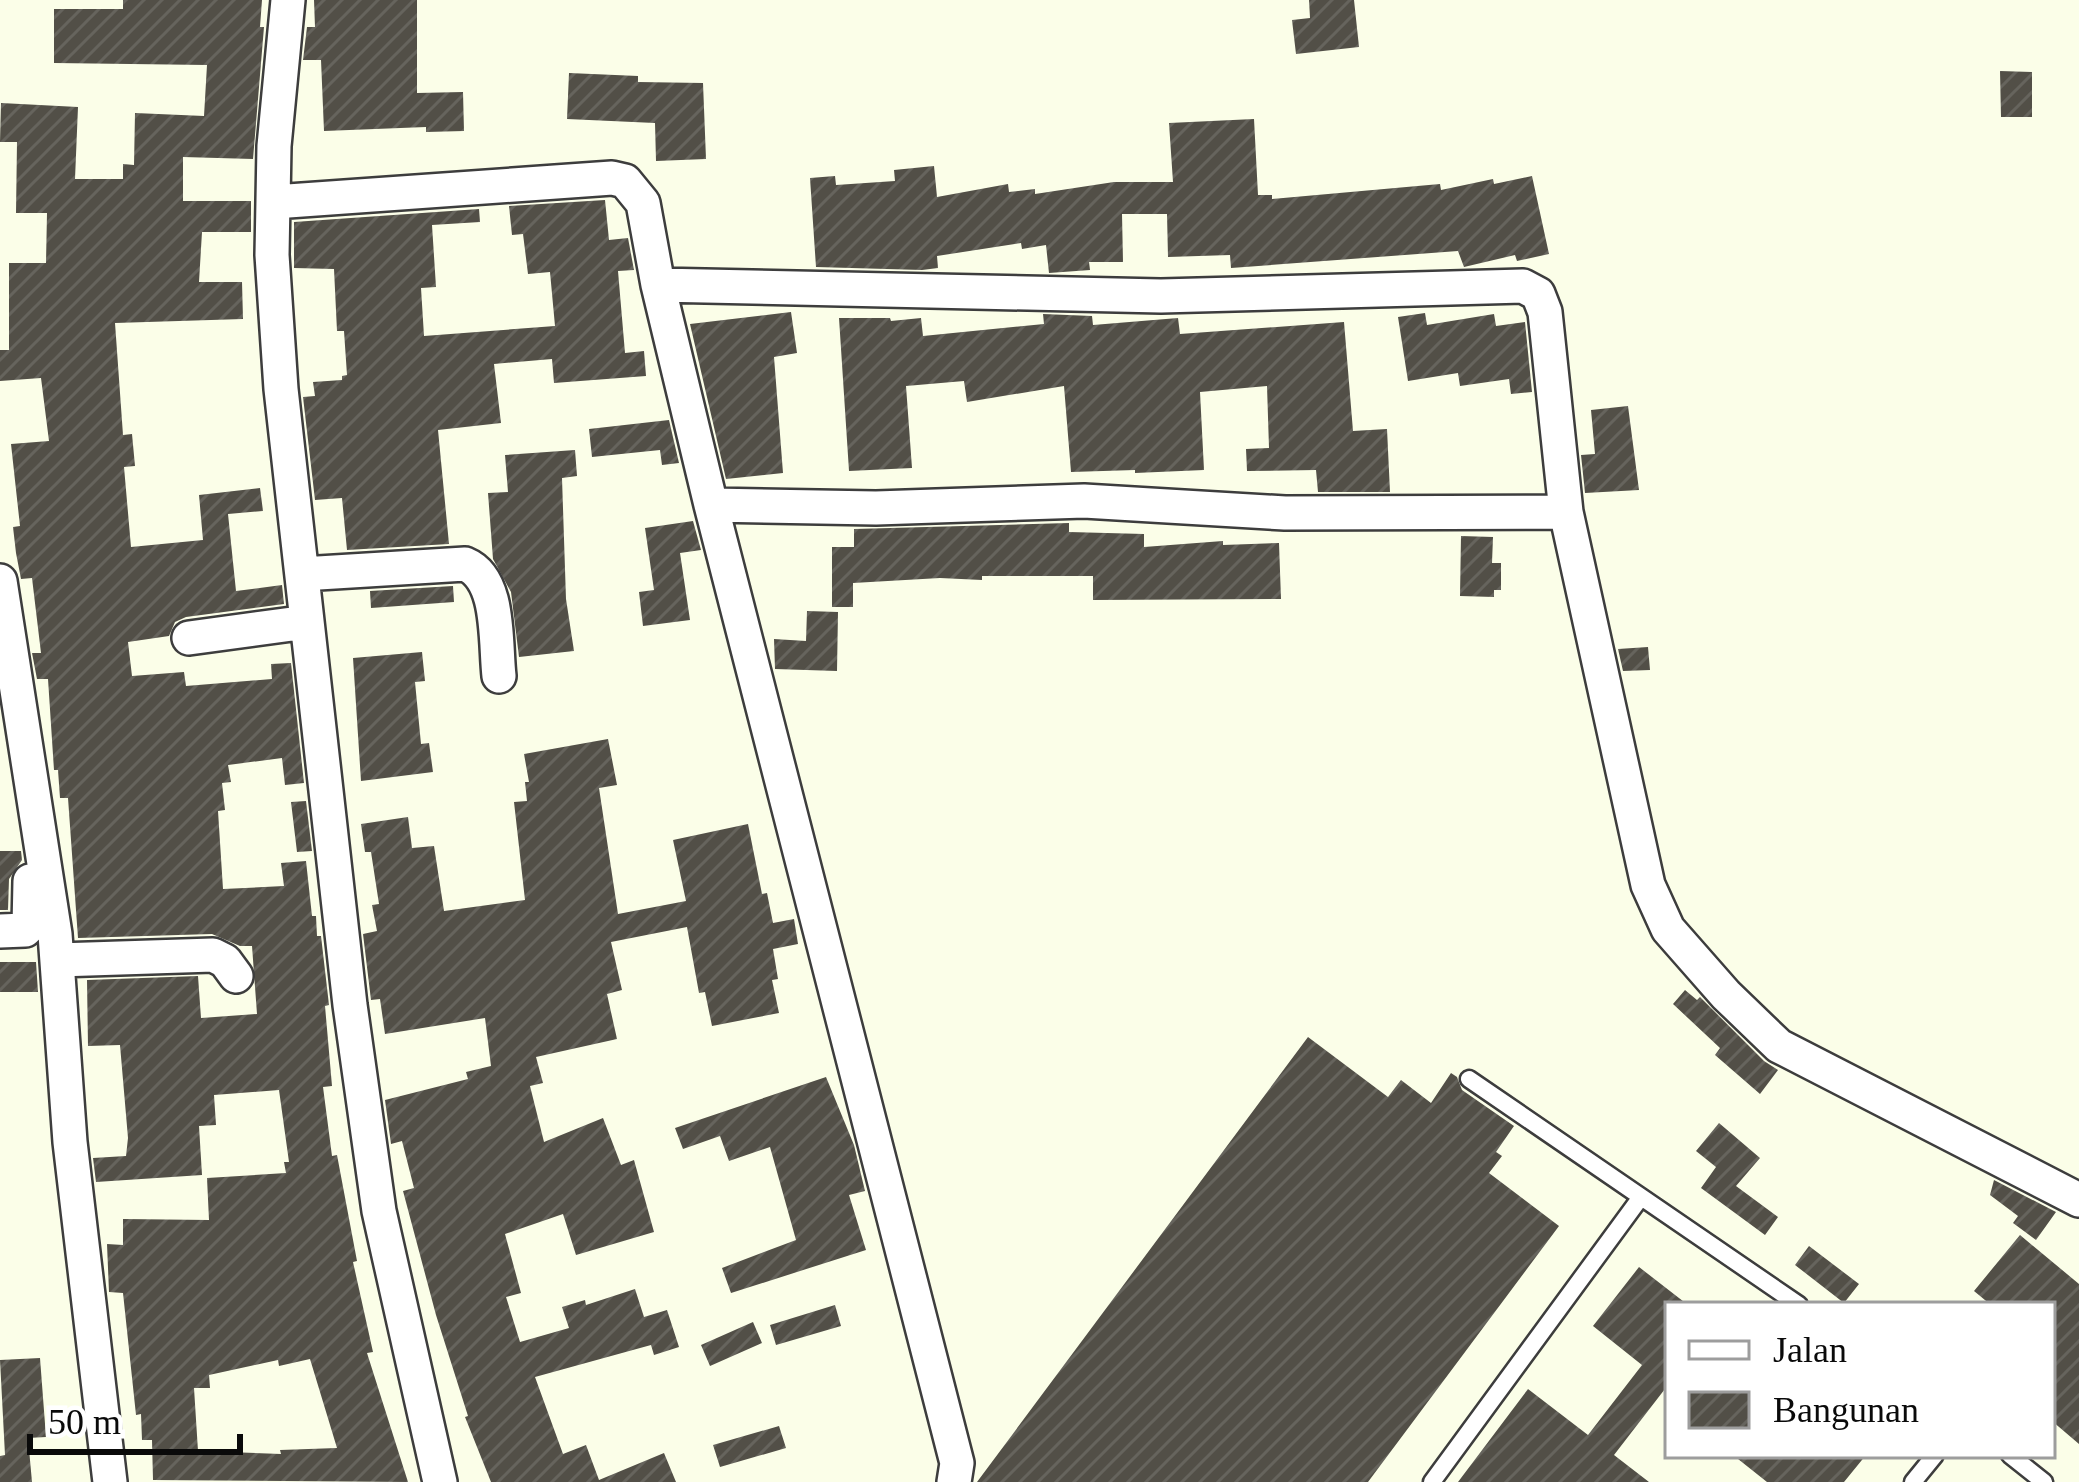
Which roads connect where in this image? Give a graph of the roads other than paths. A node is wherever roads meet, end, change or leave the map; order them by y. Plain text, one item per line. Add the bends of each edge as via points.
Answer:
1 (288, 0) edge
2 (274, 202) junction
3 (658, 285) junction
4 (711, 505) junction
5 (1565, 512) junction
6 (302, 574) junction
7 (0, 581) edge
8 (307, 622) junction
9 (189, 638) dead end
10 (499, 676) dead end
11 (30, 862) dead end
12 (31, 906) junction
13 (0, 931) edge
14 (57, 947) junction
15 (236, 976) dead end
16 (1469, 1079) dead end
17 (1640, 1197) junction
18 (2079, 1200) edge
19 (1794, 1302) edge
20 (1933, 1458) edge
21 (2014, 1458) edge
22 (110, 1482) edge
23 (440, 1482) edge
24 (954, 1482) edge
25 (1432, 1482) edge
26 (1913, 1482) edge
27 (2044, 1482) edge

1 - 2 street
2 - 3 street via 612,178 643,202
2 - 6 street via 281,389
3 - 4 street
3 - 5 street via 1161,296 1523,286 1538,294 1545,312
4 - 5 street via 1084,501 1285,513
4 - 24 street via 957,1463
5 - 18 street via 1648,885 1668,928 1779,1046
6 - 8 street
6 - 10 street via 475,568 489,590
7 - 14 street
8 - 9 street
8 - 23 street via 379,1211
11 - 12 street
12 - 13 street via 25,930
12 - 14 street
14 - 15 street via 213,956
14 - 22 street via 70,1142
16 - 17 lane
17 - 19 lane
17 - 25 lane
20 - 26 lane
21 - 27 lane

